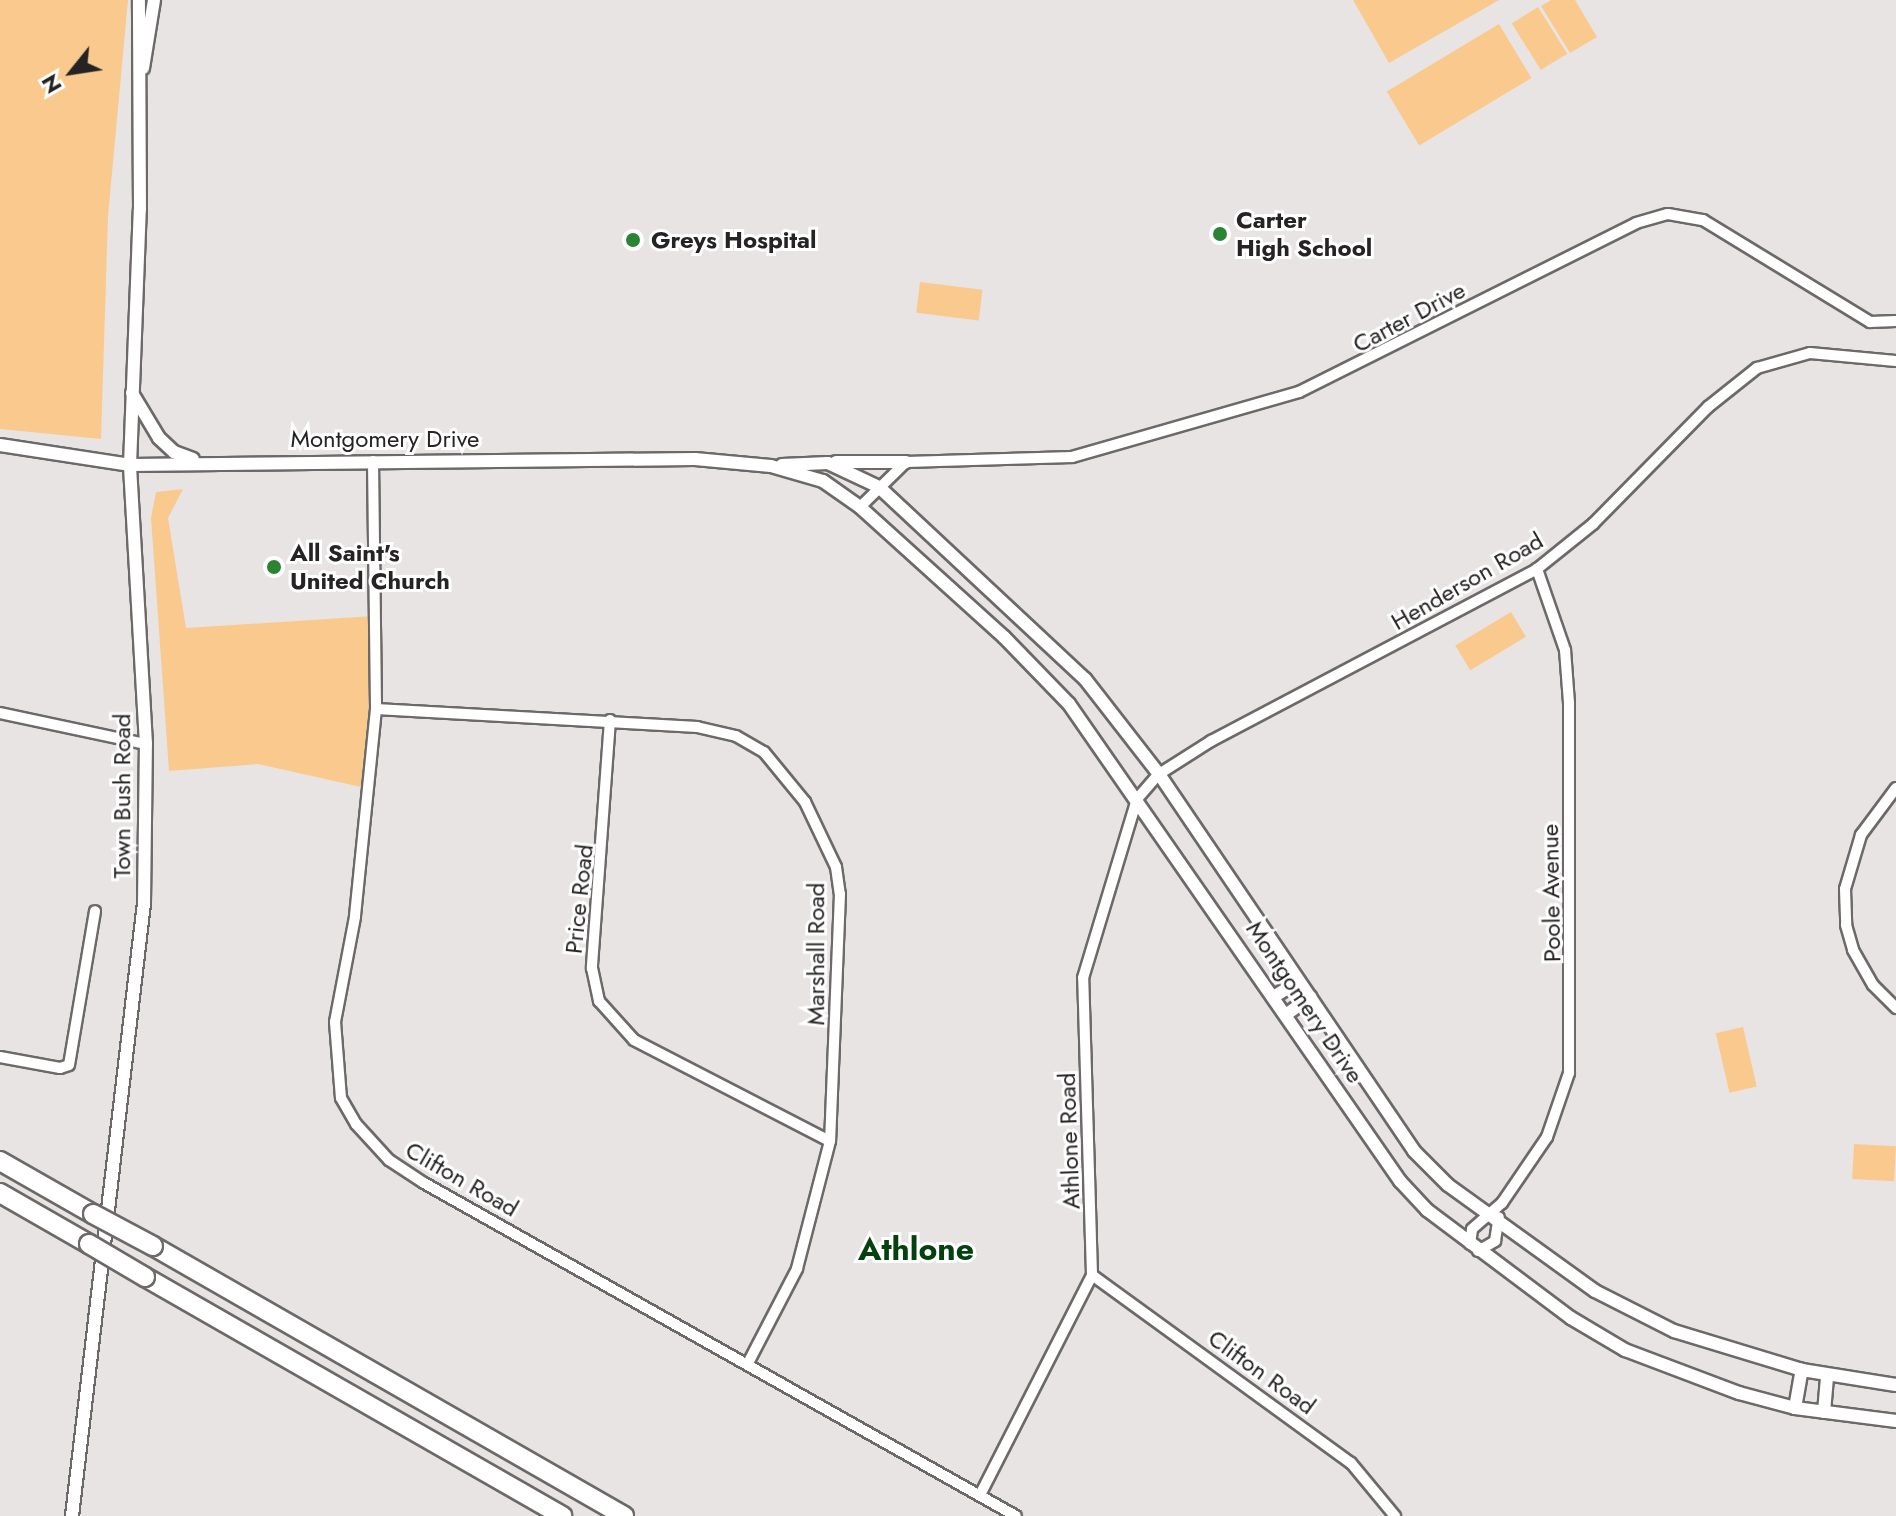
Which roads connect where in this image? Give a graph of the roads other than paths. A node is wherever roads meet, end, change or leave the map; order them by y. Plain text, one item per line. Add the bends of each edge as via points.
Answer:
1 (139, 0) edge
2 (154, 0) edge
3 (142, 71) junction
4 (1896, 321) edge
5 (1896, 361) edge
6 (131, 390) junction
7 (0, 445) edge
8 (199, 461) junction
9 (373, 461) junction
10 (906, 462) junction
11 (828, 463) junction
12 (130, 465) junction
13 (771, 466) junction
14 (879, 487) junction
15 (860, 507) junction
16 (1537, 569) junction
17 (1019, 616) junction
18 (1042, 636) junction
19 (1004, 637) junction
20 (1024, 657) junction
21 (376, 709) junction
22 (0, 713) edge
23 (610, 720) junction
24 (146, 744) junction
25 (1159, 774) junction
26 (1896, 788) edge
27 (1137, 799) junction
28 (95, 911) dead end
29 (1299, 981) junction
30 (1275, 996) junction
31 (1310, 997) junction
32 (1896, 1008) edge
33 (1287, 1014) junction
34 (0, 1057) edge
35 (830, 1141) junction
36 (0, 1161) edge
37 (0, 1193) edge
38 (1494, 1217) junction
39 (1474, 1248) junction
40 (1092, 1275) junction
41 (748, 1363) junction
42 (1802, 1370) junction
43 (1827, 1375) junction
44 (1896, 1385) edge
45 (1795, 1408) junction
46 (1824, 1412) junction
47 (1896, 1421) edge
48 (980, 1495) junction
49 (72, 1516) edge
50 (562, 1516) edge
51 (624, 1516) edge
52 (1016, 1516) edge
53 (1395, 1516) edge

1 - 3 street, Town Bush Road
2 - 3 street, Town Bush Road
3 - 6 street, Town Bush Road
4 - 10 street, Carter Drive via 1870,322 1703,220 1668,214 1636,223 1351,370 1237,413 1072,457
5 - 16 street, Henderson Road via 1810,353 1757,368 1708,407 1593,524
6 - 8 street via 159,438 174,452
6 - 12 street, Town Bush Road
7 - 12 street, Montgomery Drive
8 - 9 street, Montgomery Drive
8 - 12 street, Montgomery Drive
9 - 13 street, Montgomery Drive via 695,459
9 - 21 street, Clifton Road
10 - 11 street
10 - 14 street
11 - 13 street, Montgomery Drive
11 - 14 street, Montgomery Drive
12 - 24 street, Town Bush Road
13 - 15 street, Montgomery Drive via 812,476
14 - 15 street
14 - 17 street, Montgomery Drive
15 - 19 street, Montgomery Drive
16 - 25 street, Henderson Road via 1211,741
16 - 38 street, Poole Avenue via 1565,650 1572,1034 1563,1103
17 - 18 street, Montgomery Drive
17 - 19 street
18 - 20 street
18 - 25 street, Montgomery Drive via 1085,679
19 - 20 street, Montgomery Drive
20 - 27 street, Montgomery Drive via 1069,704
21 - 23 street, Marshall Road
21 - 41 street, Clifton Road via 355,917 335,1022 341,1098 389,1160
22 - 24 street
23 - 35 street, Price Road via 592,968 599,1001 634,1040
23 - 35 street, Marshall Road via 736,736 764,752 790,781 824,835 840,894
24 - 49 street, Town Bush Road via 144,903 135,1004
25 - 27 street, Athlone Road
25 - 29 street, Montgomery Drive
26 - 32 street via 1861,835 1845,889 1853,950 1873,985
27 - 30 street, Montgomery Drive
27 - 40 street, Athlone Road via 1083,978
28 - 34 street via 69,1065 60,1068
29 - 30 street
29 - 31 street, Montgomery Drive
30 - 33 street, Montgomery Drive
31 - 33 street
31 - 38 street, Montgomery Drive via 1414,1151 1448,1185
33 - 39 street, Montgomery Drive via 1400,1181
35 - 41 street, Marshall Road via 797,1269
36 - 51 highway, bridge
37 - 50 highway, bridge
38 - 39 street, Poole Avenue via 1472,1229
38 - 39 street, Poole Avenue via 1495,1241
38 - 42 street, Montgomery Drive via 1619,1305 1714,1347
39 - 45 street, Montgomery Drive via 1625,1350 1683,1375
40 - 48 street, Athlone Road
40 - 53 street, Clifton Road via 1351,1463
41 - 48 street, Clifton Road
42 - 43 street, Montgomery Drive
42 - 45 street
43 - 44 street, Montgomery Drive
43 - 46 street
45 - 46 street, Montgomery Drive
46 - 47 street, Montgomery Drive
48 - 52 street, Clifton Road

